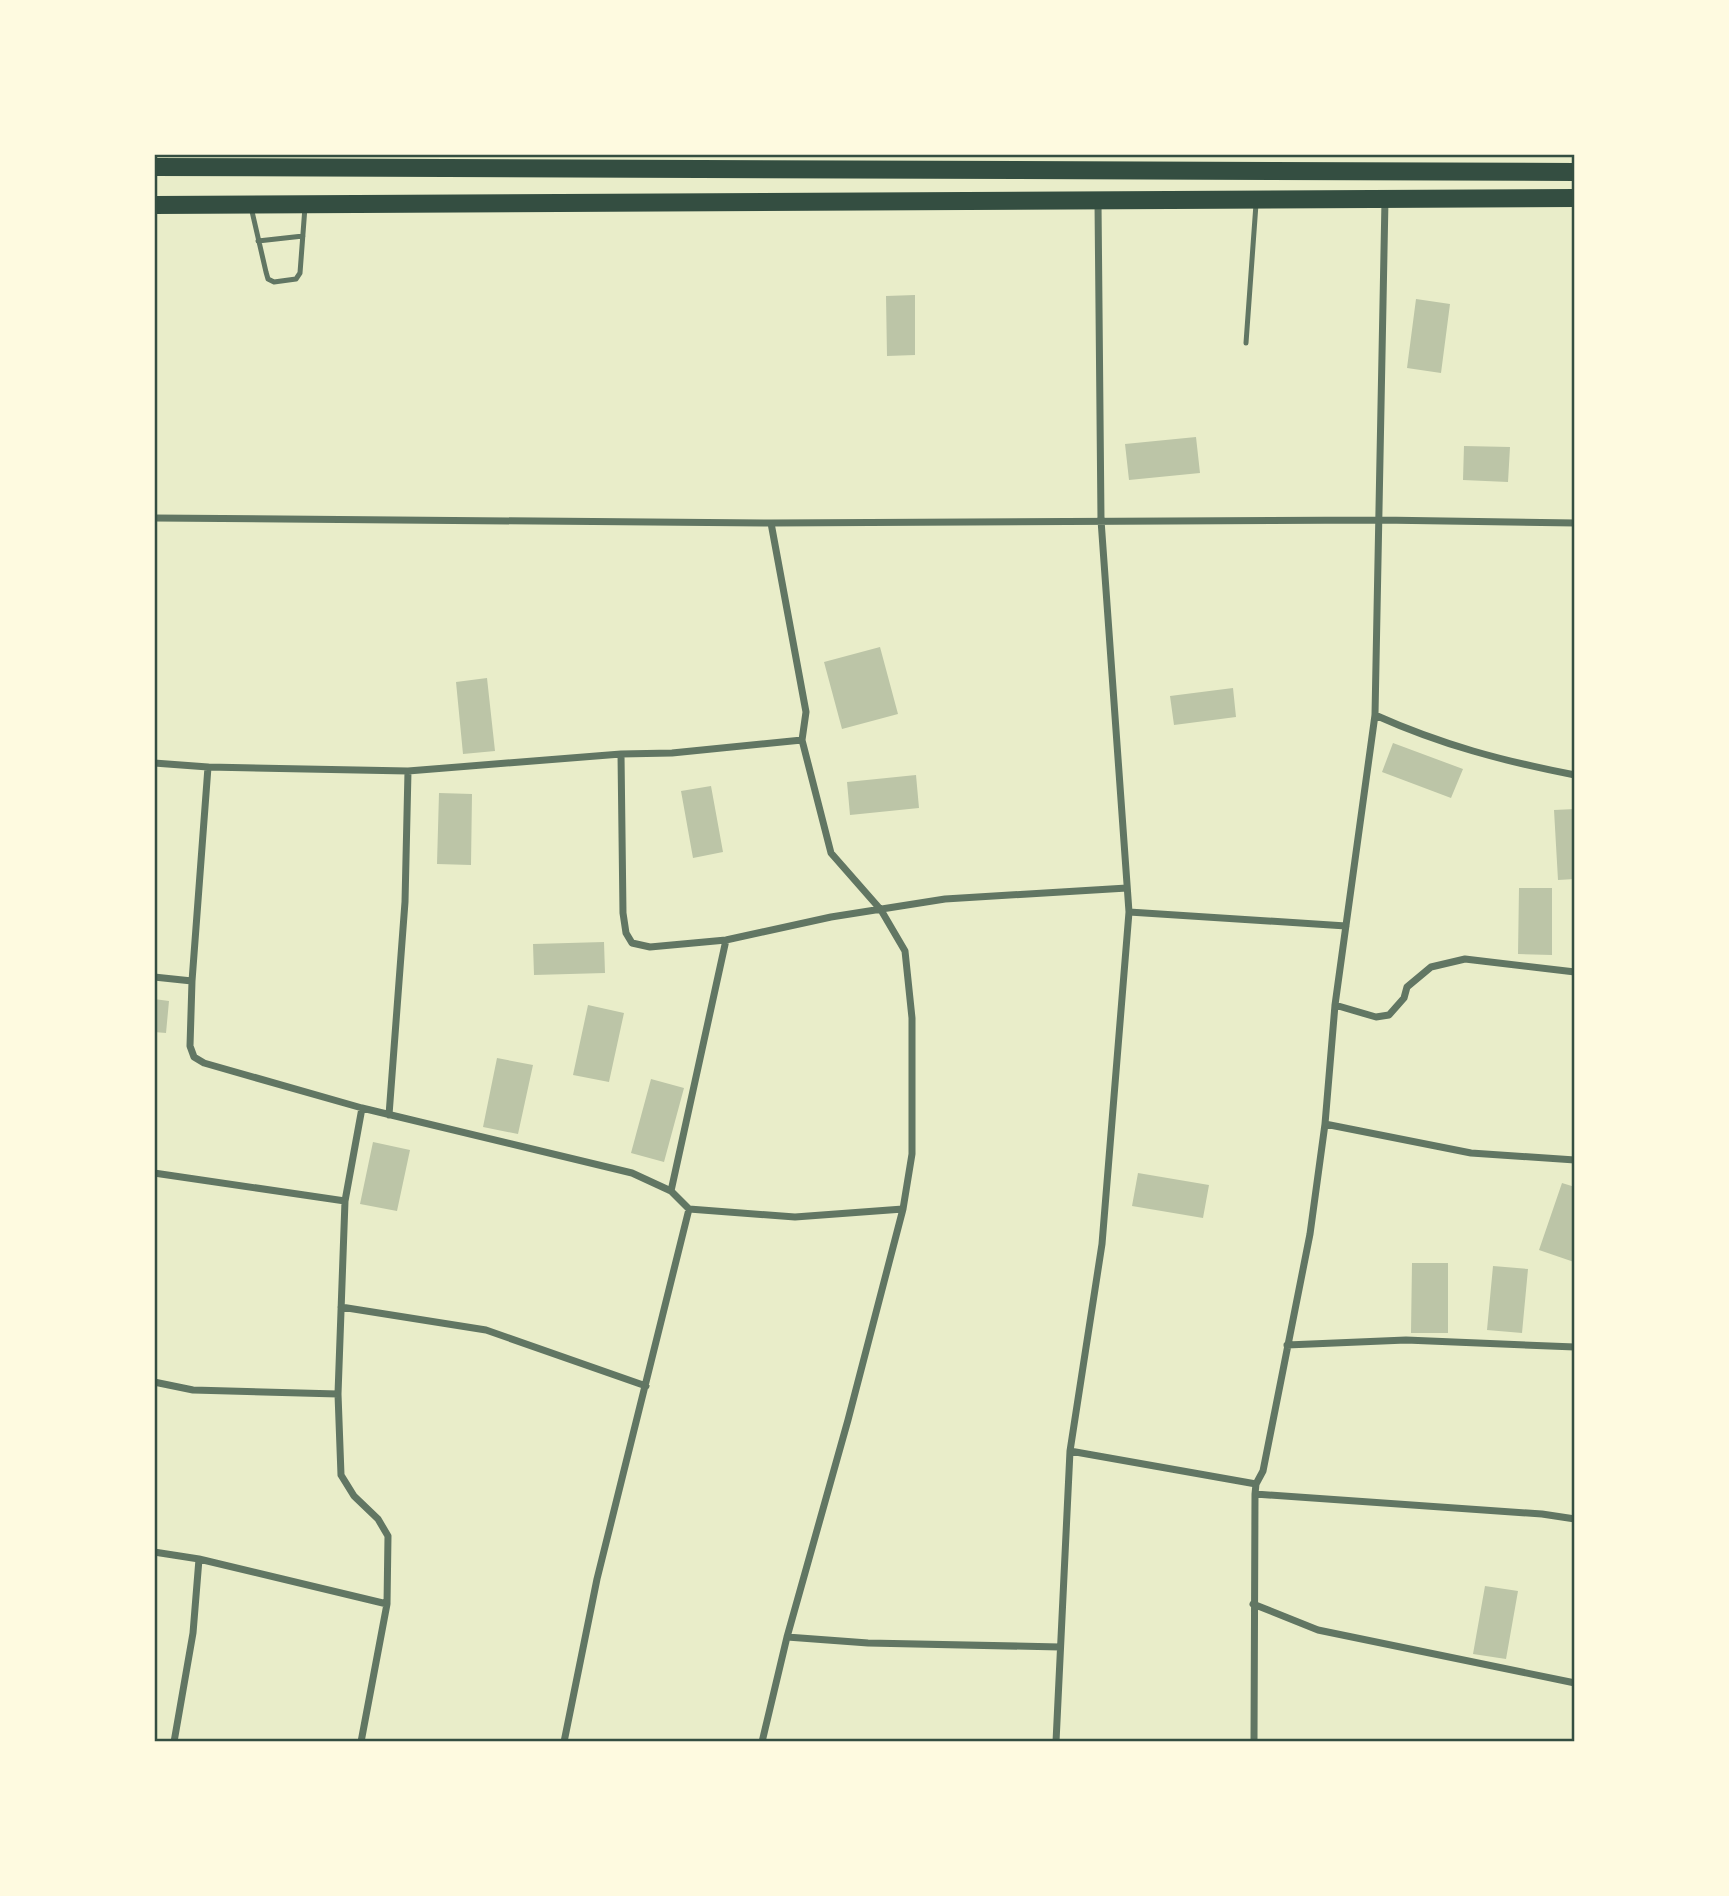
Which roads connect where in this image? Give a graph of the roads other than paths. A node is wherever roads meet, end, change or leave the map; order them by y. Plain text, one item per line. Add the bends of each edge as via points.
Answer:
1 (154, 167) edge
2 (1575, 172) edge
3 (1575, 198) edge
4 (1385, 200) junction
5 (1256, 201) junction
6 (1098, 202) junction
7 (250, 204) junction
8 (306, 204) junction
9 (154, 205) edge
10 (303, 236) junction
11 (258, 242) junction
12 (1247, 343) dead end
13 (154, 518) edge
14 (1101, 520) junction
15 (1380, 520) junction
16 (771, 523) junction
17 (1575, 523) edge
18 (1376, 715) junction
19 (802, 740) junction
20 (621, 754) junction
21 (154, 763) edge
22 (208, 767) junction
23 (408, 771) junction
24 (1575, 775) edge
25 (1127, 888) junction
26 (881, 910) junction
27 (1129, 912) junction
28 (1346, 926) junction
29 (726, 940) junction
30 (1575, 972) edge
31 (154, 977) edge
32 (192, 981) junction
33 (1335, 1005) junction
34 (362, 1108) junction
35 (389, 1115) junction
36 (1325, 1124) junction
37 (1575, 1160) edge
38 (154, 1173) edge
39 (671, 1191) junction
40 (345, 1201) junction
41 (690, 1209) junction
42 (903, 1209) junction
43 (341, 1307) junction
44 (1287, 1345) junction
45 (1575, 1347) edge
46 (154, 1382) edge
47 (646, 1386) junction
48 (338, 1394) junction
49 (1070, 1451) junction
50 (1256, 1484) junction
51 (1255, 1494) junction
52 (1575, 1519) edge
53 (154, 1552) edge
54 (199, 1559) junction
55 (387, 1604) junction
56 (1253, 1604) junction
57 (787, 1637) junction
58 (1060, 1647) junction
59 (1575, 1683) edge
60 (174, 1742) edge
61 (361, 1742) edge
62 (564, 1742) edge
63 (762, 1742) edge
64 (1055, 1742) edge
65 (1254, 1742) edge

1 - 2 highway
3 - 4 highway
4 - 5 highway
4 - 15 street
5 - 6 highway
5 - 12 lane
6 - 8 highway
6 - 14 street
7 - 8 highway
7 - 9 highway
7 - 11 lane
8 - 10 lane
10 - 11 lane
10 - 11 lane via 300,273 296,279 274,282 268,279
13 - 16 street
14 - 15 street
14 - 16 street
14 - 25 street
15 - 17 street
15 - 18 street
16 - 19 street via 806,712
18 - 24 street via 1421,736
18 - 28 street
19 - 20 street
19 - 26 street via 831,853
20 - 23 street
20 - 29 street via 626,933 632,943 650,947
21 - 22 street
22 - 23 street
22 - 32 street
23 - 35 street via 405,902
25 - 26 street via 945,899
25 - 27 street
26 - 29 street
26 - 42 street via 905,950 912,1018 912,1154
27 - 28 street
27 - 49 street via 1102,1244
28 - 33 street
29 - 39 street
30 - 33 street via 1465,959 1431,967 1414,979 1389,1015 1376,1017
31 - 32 street
32 - 34 street via 190,1046 194,1057
33 - 36 street
34 - 35 street
34 - 40 street
35 - 39 street via 632,1173
36 - 37 street via 1471,1153
36 - 44 street via 1310,1234
38 - 40 street
39 - 41 street
40 - 43 street
41 - 42 street via 795,1217
41 - 47 street
42 - 57 street
43 - 47 street via 486,1330
43 - 48 street
44 - 45 street via 1406,1340
44 - 50 street via 1263,1471
46 - 48 street via 193,1390
47 - 62 street via 597,1579
48 - 55 street via 341,1475 388,1536
49 - 50 street
49 - 58 street
50 - 51 street
51 - 52 street
51 - 56 street
53 - 54 street
54 - 55 street
54 - 60 street
55 - 61 street
56 - 59 street via 1318,1630
56 - 65 street
57 - 58 street
57 - 63 street
58 - 64 street

